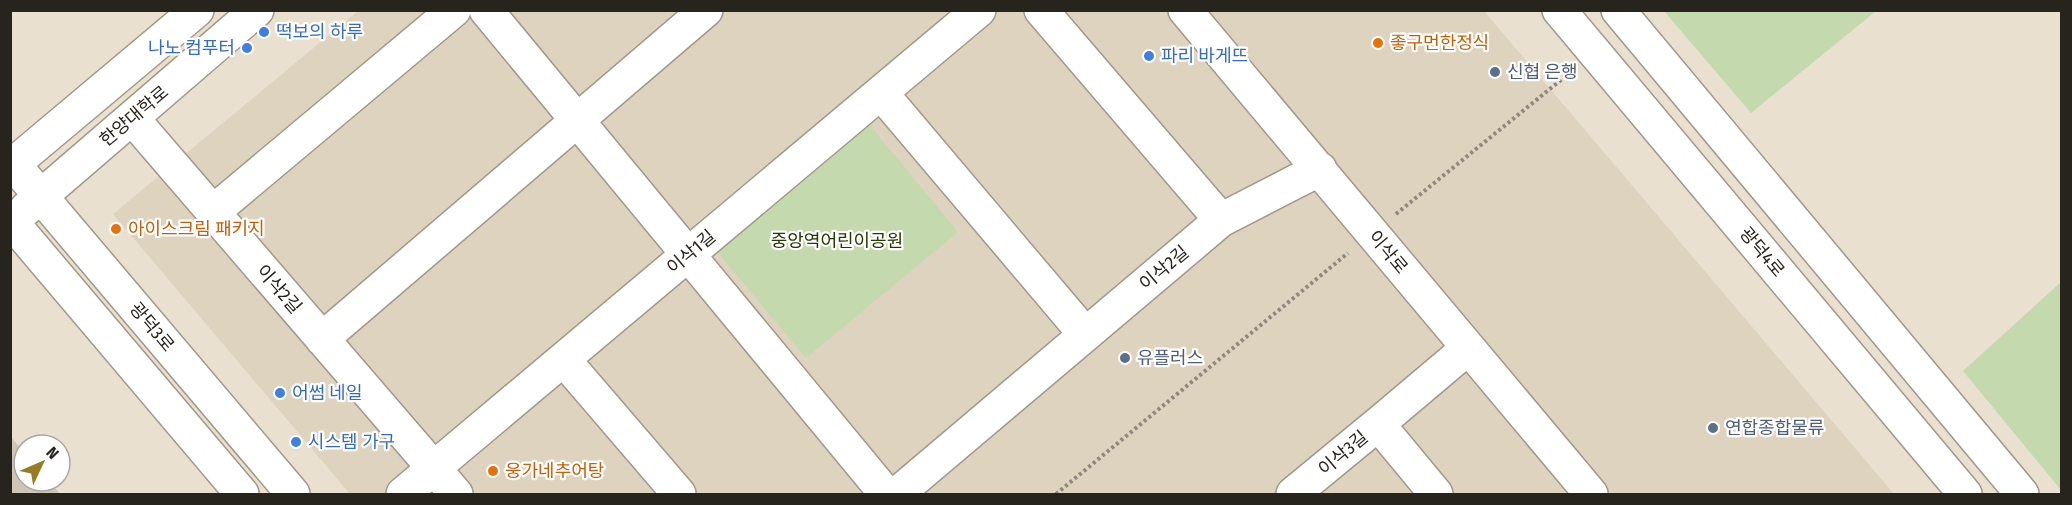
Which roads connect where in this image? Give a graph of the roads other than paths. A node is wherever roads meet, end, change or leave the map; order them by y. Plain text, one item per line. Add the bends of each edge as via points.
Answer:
1 (197, 10) edge
2 (257, 10) edge
3 (454, 10) edge
4 (486, 10) edge
5 (706, 10) edge
6 (980, 10) edge
7 (1041, 10) edge
8 (1185, 10) edge
9 (1559, 10) edge
10 (1618, 10) edge
11 (881, 93) junction
12 (132, 118) junction
13 (577, 122) junction
14 (12, 164) edge
15 (1320, 169) junction
16 (41, 196) junction
17 (213, 212) junction
18 (1221, 219) junction
19 (11, 221) edge
20 (688, 254) junction
21 (1085, 334) junction
22 (322, 339) junction
23 (1468, 348) junction
24 (564, 360) junction
25 (1378, 424) junction
26 (434, 469) junction
27 (242, 495) edge
28 (293, 495) edge
29 (403, 495) edge
30 (456, 495) edge
31 (679, 495) edge
32 (886, 495) edge
33 (897, 495) edge
34 (1293, 495) edge
35 (1436, 495) edge
36 (1591, 495) edge
37 (1965, 495) edge
38 (2022, 495) edge

1 - 14 street
2 - 12 street, 한양대학로
3 - 17 street
4 - 13 street
5 - 13 street
6 - 11 street, 이삭1길
7 - 18 street
8 - 15 street, 이삭로
9 - 37 street, 광덕4로
10 - 38 street
11 - 20 street, 이삭1길
11 - 21 street
12 - 16 street, 한양대학로
12 - 17 street, 이삭2길
13 - 20 street
13 - 22 street
14 - 16 street, 광덕3로
15 - 18 street, 이삭2길
15 - 23 street, 이삭로
16 - 19 street, 한양대학로
16 - 28 street, 광덕3로
17 - 22 street, 이삭2길
18 - 21 street, 이삭2길
19 - 27 street
20 - 24 street, 이삭1길
20 - 32 street
21 - 33 street, 이삭2길
22 - 26 street, 이삭2길
23 - 25 street
23 - 36 street, 이삭로
24 - 26 street, 이삭1길
24 - 31 street
25 - 34 street, 이삭3길
25 - 35 street, 이삭3길
26 - 29 street, 이삭1길
26 - 30 street, 이삭2길

